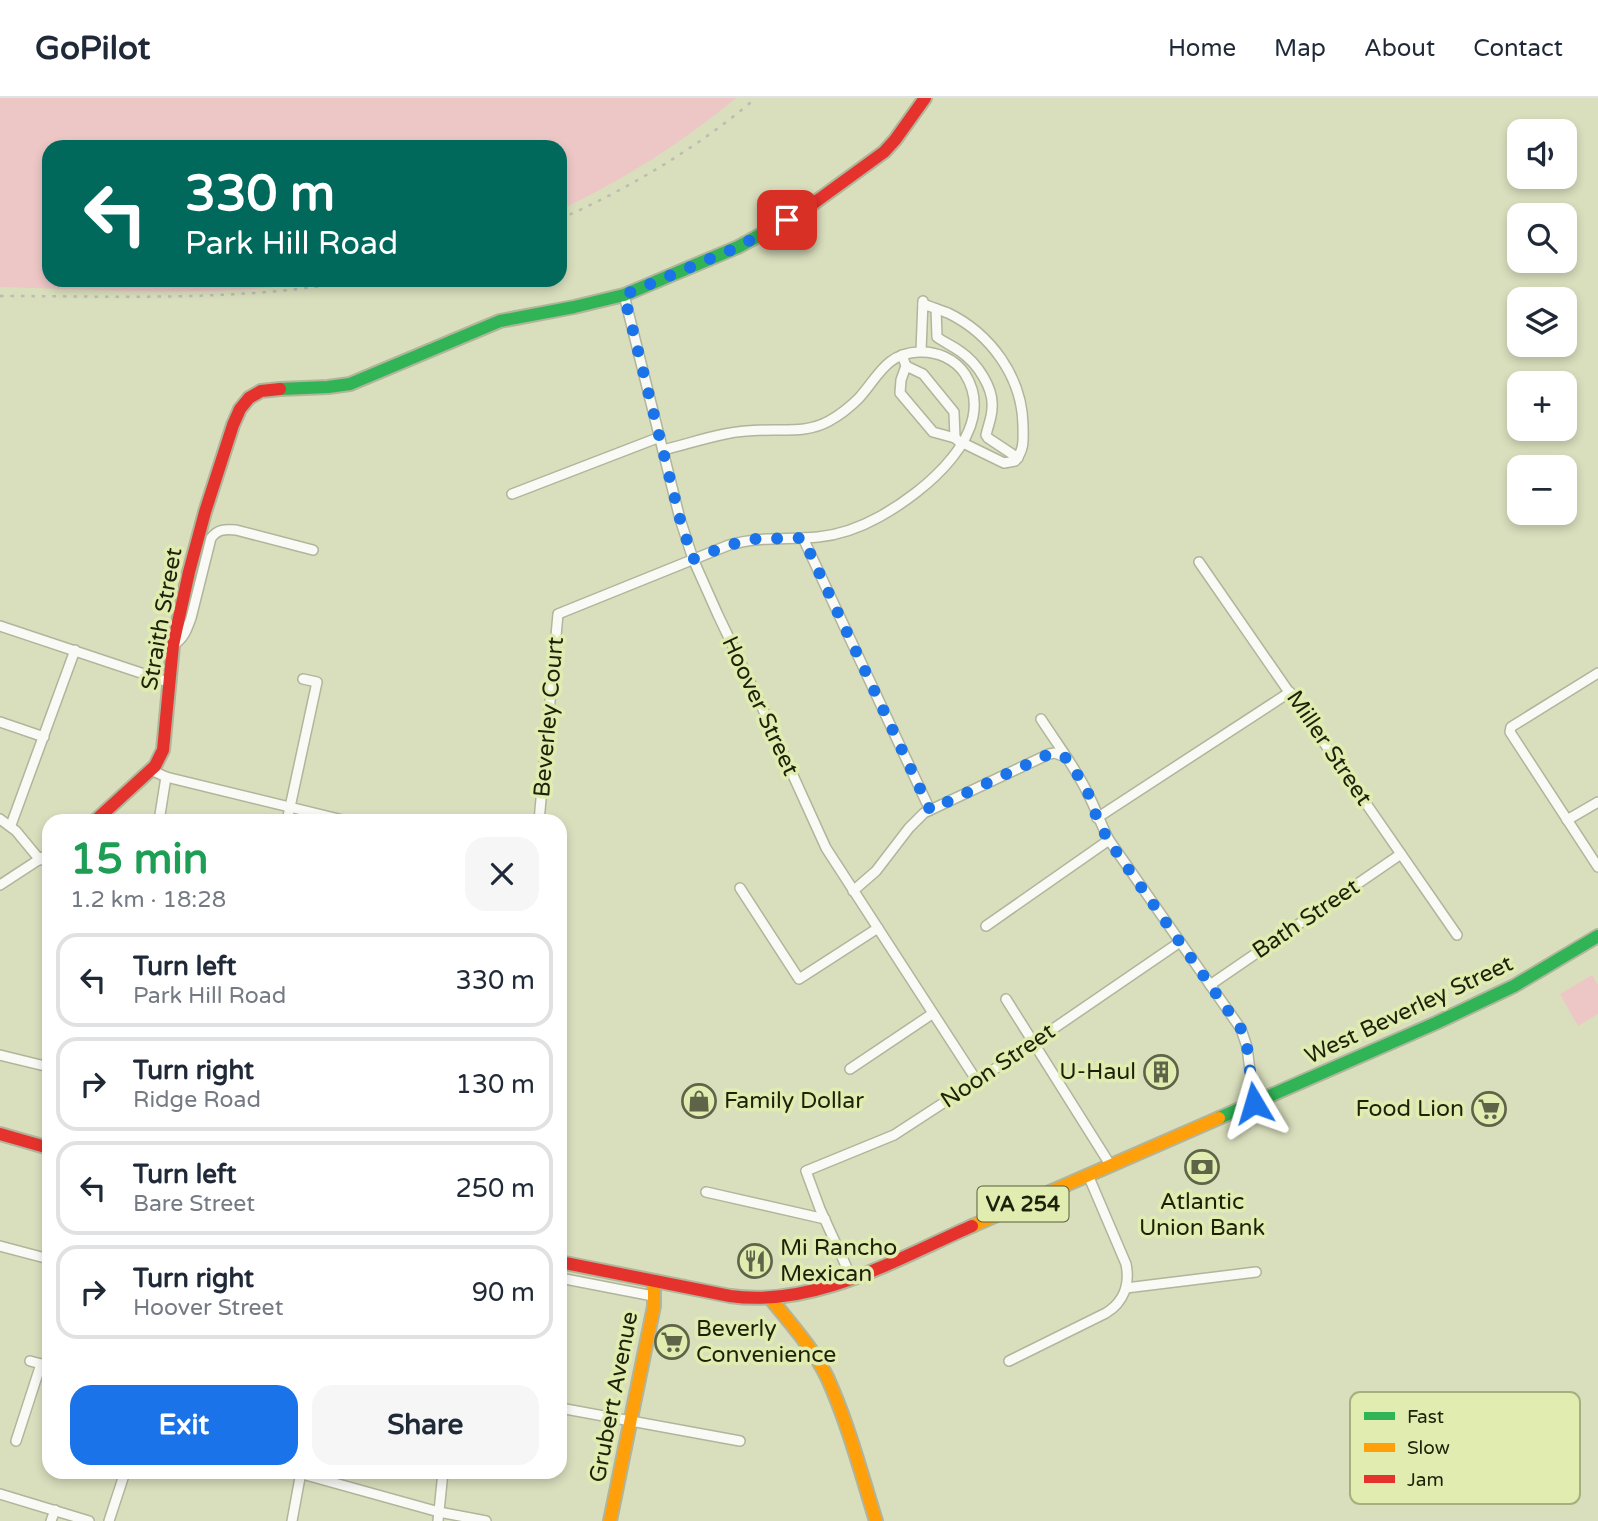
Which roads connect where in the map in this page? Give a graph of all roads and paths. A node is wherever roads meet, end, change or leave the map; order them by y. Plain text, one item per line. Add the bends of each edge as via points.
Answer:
1 (925, 98) edge
2 (624, 295) junction
3 (936, 309) junction
4 (921, 351) junction
5 (902, 355) junction
6 (906, 366) junction
7 (660, 437) junction
8 (960, 442) junction
9 (663, 450) junction
10 (1018, 458) junction
11 (512, 494) dead end
12 (803, 538) junction
13 (313, 550) dead end
14 (693, 559) junction
15 (1199, 562) dead end
16 (0, 626) edge
17 (173, 645) junction
18 (75, 650) junction
19 (1598, 673) edge
20 (303, 679) dead end
21 (169, 682) junction
22 (1290, 692) junction
23 (1041, 719) dead end
24 (0, 722) edge
25 (44, 737) junction
26 (1065, 757) junction
27 (151, 770) junction
28 (166, 777) junction
29 (1598, 802) edge
30 (290, 808) junction
31 (930, 810) junction
32 (103, 814) edge
33 (160, 814) edge
34 (289, 814) edge
35 (316, 814) edge
36 (540, 814) edge
37 (1097, 818) junction
38 (0, 819) edge
39 (1567, 820) junction
40 (11, 825) junction
41 (1108, 840) junction
42 (1401, 854) junction
43 (40, 860) joint
44 (1598, 867) edge
45 (0, 885) edge
46 (740, 888) dead end
47 (853, 891) junction
48 (986, 926) dead end
49 (878, 928) junction
50 (1457, 935) dead end
51 (1598, 936) edge
52 (1180, 942) junction
53 (1210, 985) junction
54 (1006, 999) dead end
55 (932, 1014) junction
56 (1034, 1043) junction
57 (0, 1055) edge
58 (42, 1065) edge
59 (850, 1069) dead end
60 (977, 1081) junction
61 (1254, 1103) junction
62 (1, 1137) edge
63 (42, 1146) edge
64 (1111, 1166) junction
65 (1088, 1175) junction
66 (706, 1192) dead end
67 (825, 1219) junction
68 (0, 1246) edge
69 (42, 1257) edge
70 (567, 1263) edge
71 (1256, 1272) dead end
72 (567, 1279) edge
73 (852, 1279) junction
74 (654, 1281) junction
75 (1126, 1288) junction
76 (653, 1296) junction
77 (770, 1298) junction
78 (30, 1361) dead end
79 (1009, 1361) dead end
80 (42, 1364) edge
81 (42, 1373) edge
82 (567, 1409) edge
83 (630, 1422) junction
84 (16, 1441) dead end
85 (740, 1441) dead end
86 (123, 1479) edge
87 (298, 1479) edge
88 (321, 1479) edge
89 (442, 1479) edge
90 (0, 1494) edge
91 (55, 1510) junction
92 (438, 1516) edge
93 (51, 1521) edge
94 (89, 1521) edge
95 (109, 1521) edge
96 (292, 1521) edge
97 (486, 1521) edge
98 (610, 1521) edge
99 (877, 1521) edge

1 - 2 street via 884,152 803,211 738,247
2 - 7 street, Hoover Street
2 - 17 street, Straith Street via 500,321 351,384 273,388 255,394 233,425 205,512
3 - 4 street via 923,302
3 - 10 street via 973,328 1010,370 1023,419 1023,448
3 - 10 street via 937,337 969,359 987,385 993,403 986,435
4 - 5 street
4 - 8 street via 946,357 958,366 974,395 969,431
5 - 6 street
5 - 9 street via 883,366 853,404 815,428 725,434
6 - 8 street via 923,374 954,412
6 - 8 street via 900,393 933,432
7 - 9 street, Hoover Street
7 - 11 street
8 - 10 street via 1004,463
8 - 12 street via 932,478 878,517 829,536
9 - 14 street, Hoover Street
12 - 14 street via 748,540
12 - 31 street
13 - 17 street via 236,530 217,532 211,538 187,630
14 - 36 street, Beverley Court via 558,614
14 - 47 street, Hoover Street via 821,839
15 - 22 street, Miller Street
16 - 18 street
17 - 21 street, Straith Street
18 - 21 street
18 - 25 street
19 - 39 street via 1511,727 1510,733
20 - 30 street via 317,682
21 - 27 street, Straith Street via 165,743
22 - 37 street
22 - 42 street, Miller Street
23 - 26 street
24 - 25 street
25 - 40 street
26 - 31 street via 1049,754
26 - 37 street via 1089,795
27 - 28 street
27 - 32 street, Straith Street
28 - 30 street
28 - 33 street
29 - 39 street
30 - 34 street
30 - 35 street
31 - 47 street
37 - 41 street
38 - 40 street
39 - 44 street
40 - 43 street
41 - 48 street
41 - 52 street
42 - 50 street, Miller Street
42 - 53 street, Bath Street
43 - 45 street
46 - 49 street via 799,979
47 - 49 street, Hoover Street
49 - 55 street, Hoover Street
51 - 61 street, West Beverley Street / VA 254 via 1493,997
52 - 53 street
52 - 56 street, Noon Street
53 - 61 street via 1244,1037
54 - 56 street
55 - 59 street
55 - 60 street, Hoover Street
56 - 60 street, Noon Street
56 - 64 street
57 - 58 street
60 - 67 street, Noon Street via 894,1135 806,1171
61 - 64 street, West Beverley Street / VA 254
62 - 63 street
64 - 65 street, West Beverley Street / VA 254
65 - 73 street, West Beverley Street / VA 254
65 - 75 street via 1126,1264
66 - 67 street
67 - 73 street
68 - 69 street
70 - 74 street, West Beverley Street / VA 254
71 - 75 street
72 - 76 street
73 - 77 street, West Beverley Street / VA 254
74 - 76 street, Grubert Avenue
74 - 77 street, West Beverley Street / VA 254 via 730,1296
75 - 79 street via 1110,1311
76 - 83 street, Grubert Avenue
77 - 99 street via 826,1376
78 - 80 street
81 - 84 street
82 - 83 street
83 - 85 street
83 - 98 street, Grubert Avenue
86 - 95 street
87 - 96 street
88 - 92 street
89 - 92 street
90 - 91 street
91 - 93 street
91 - 94 street
92 - 97 street

